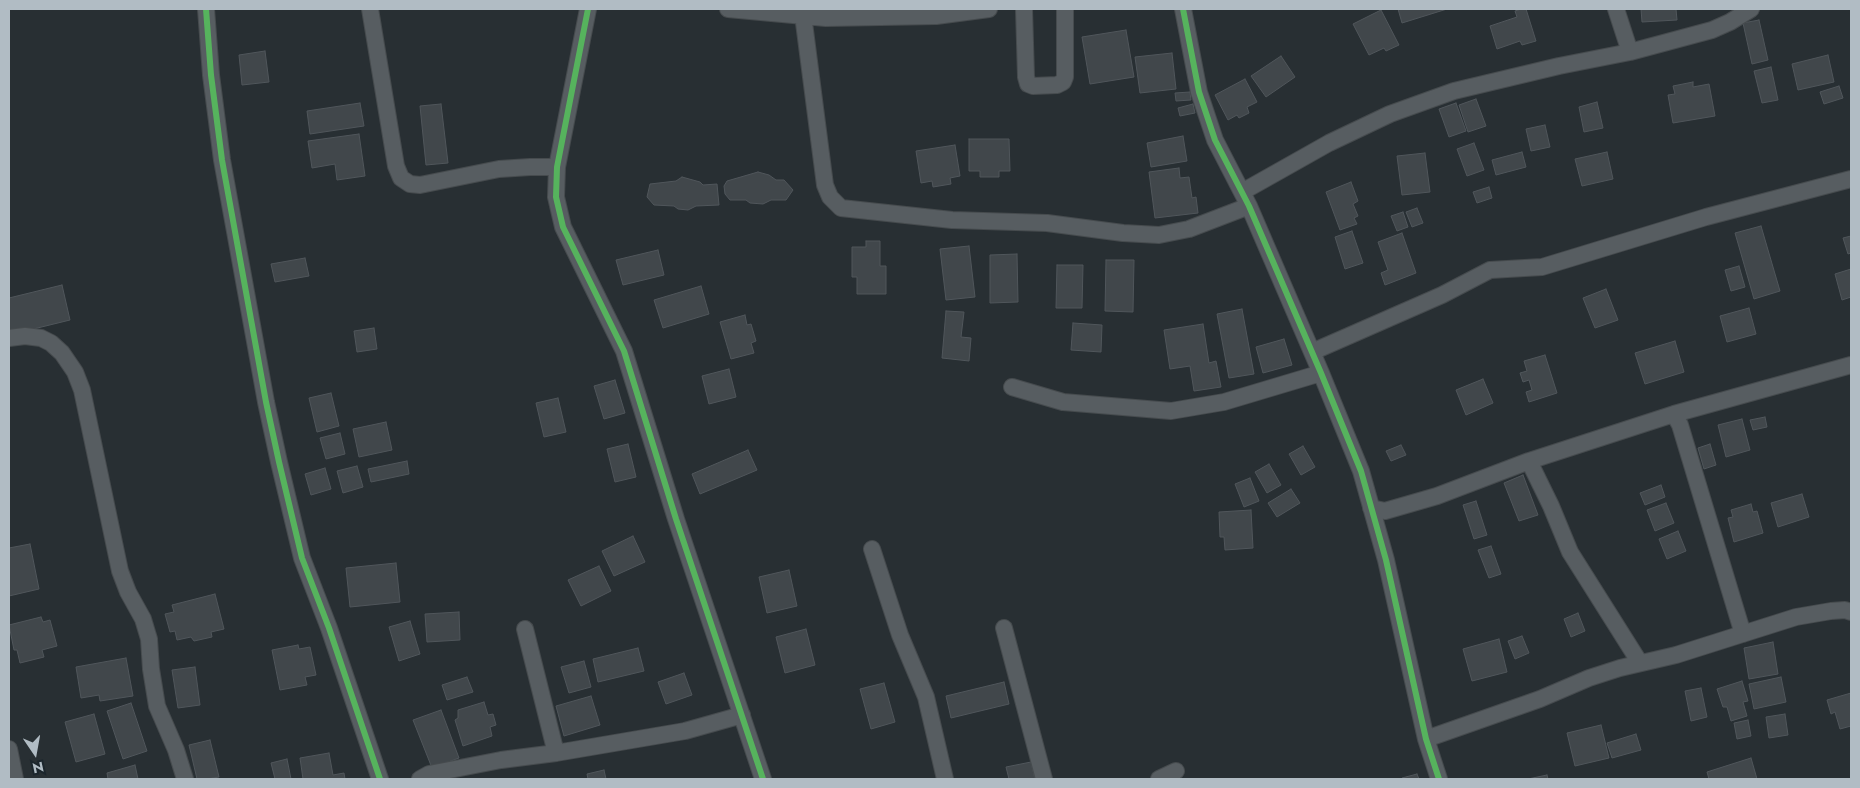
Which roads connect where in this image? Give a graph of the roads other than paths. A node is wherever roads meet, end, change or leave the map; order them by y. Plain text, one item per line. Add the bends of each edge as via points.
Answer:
1 (206, 9) edge
2 (370, 9) edge
3 (588, 9) edge
4 (728, 9) edge
5 (989, 9) edge
6 (1024, 9) edge
7 (1064, 9) edge
8 (1183, 9) edge
9 (1616, 9) edge
10 (1752, 9) edge
11 (804, 16) junction
12 (1630, 52) junction
13 (557, 167) junction
14 (1851, 179) edge
15 (1245, 199) junction
16 (9, 338) edge
17 (1312, 352) junction
18 (1851, 365) edge
19 (1321, 373) junction
20 (1012, 388) dead end
21 (1674, 414) junction
22 (1529, 461) junction
23 (1371, 508) junction
24 (872, 549) dead end
25 (1851, 612) edge
26 (1004, 628) dead end
27 (524, 629) dead end
28 (1743, 634) junction
29 (1640, 664) junction
30 (742, 715) junction
31 (1426, 739) junction
32 (9, 749) edge
33 (556, 753) junction
34 (1176, 772) dead end
35 (15, 779) edge
36 (186, 779) edge
37 (380, 779) edge
38 (420, 779) edge
39 (763, 779) edge
40 (945, 779) edge
41 (1044, 779) edge
42 (1159, 779) edge
43 (1439, 779) edge

1 - 37 street via 222,160 279,462 302,558
2 - 13 street via 396,166 401,178 410,184 420,185 499,170
3 - 13 street
4 - 11 street
5 - 11 street via 936,16
6 - 7 street via 1026,77 1028,84 1033,86 1063,82
8 - 15 street via 1199,92 1215,140
9 - 12 street
10 - 12 street via 1712,30
11 - 15 street via 825,186 841,208 952,220 1047,223 1159,235 1190,229
12 - 15 street via 1454,91 1390,114 1329,143
13 - 30 street via 556,197 563,227 624,351
14 - 17 street via 1706,217 1542,267 1490,270 1442,295
15 - 17 street
16 - 36 street via 25,336 51,343 75,372 82,390 120,572 143,619 149,639 157,706
17 - 19 street
18 - 21 street
19 - 20 street via 1224,402 1171,412 1063,402
19 - 23 street via 1361,471
21 - 22 street
21 - 28 street
22 - 23 street via 1437,496 1385,511
22 - 29 street via 1570,552
23 - 31 street via 1386,560
24 - 40 street via 900,634 926,697
25 - 28 street via 1796,616
26 - 41 street
27 - 33 street
28 - 29 street
29 - 31 street via 1589,678
30 - 33 street via 685,731
30 - 39 street
31 - 43 street
32 - 35 street
33 - 38 street via 501,760 429,774
34 - 42 street

